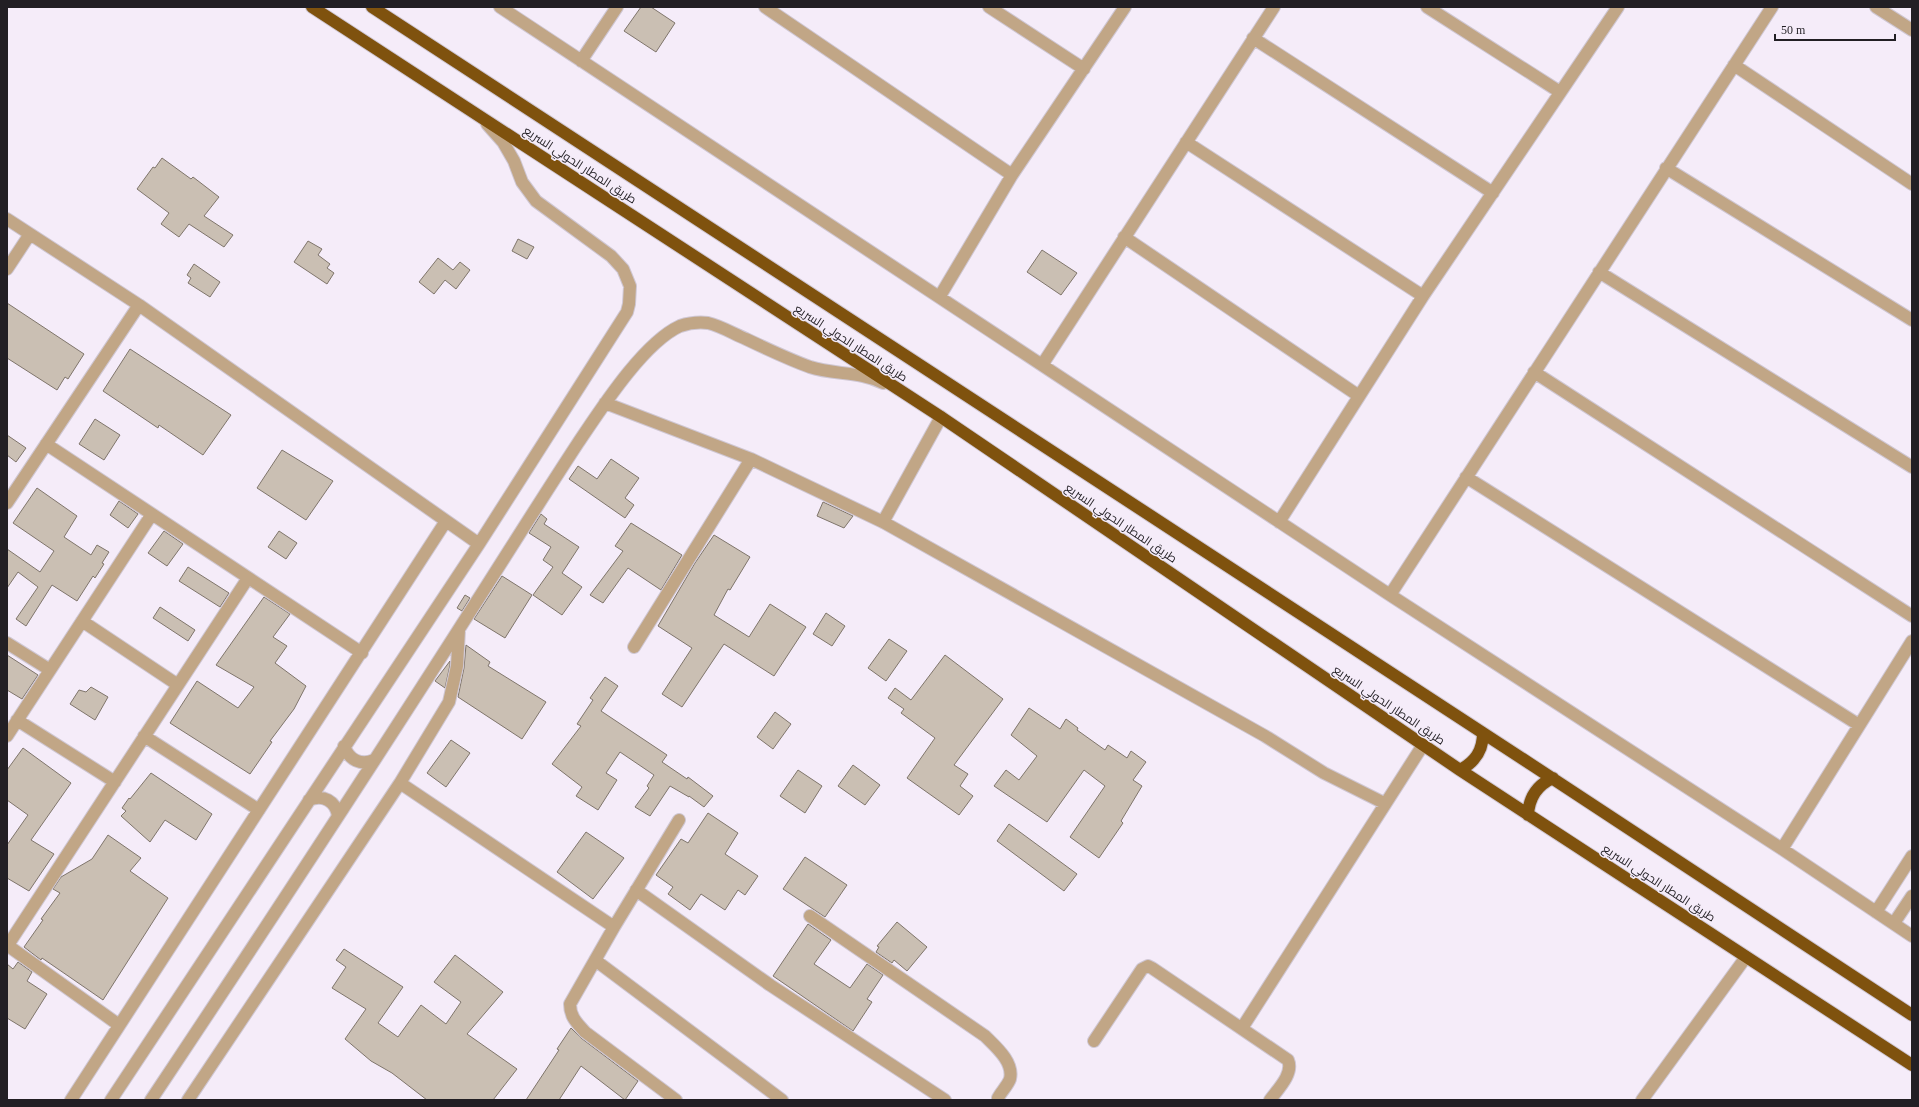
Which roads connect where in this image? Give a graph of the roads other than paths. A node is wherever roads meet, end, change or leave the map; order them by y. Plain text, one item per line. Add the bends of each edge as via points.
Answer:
1 (312, 7) edge
2 (372, 7) edge
3 (500, 7) edge
4 (617, 7) edge
5 (765, 7) edge
6 (989, 7) edge
7 (1125, 7) edge
8 (1274, 7) edge
9 (1427, 7) edge
10 (1618, 7) edge
11 (1772, 7) edge
12 (1876, 7) edge
13 (1912, 30) edge
14 (1254, 38) junction
15 (581, 61) junction
16 (1734, 65) junction
17 (1084, 69) junction
18 (1560, 92) junction
19 (474, 112) junction
20 (1186, 142) junction
21 (1666, 168) junction
22 (1012, 175) junction
23 (1912, 184) edge
24 (1492, 193) junction
25 (7, 220) edge
26 (30, 234) junction
27 (1124, 237) junction
28 (7, 269) edge
29 (1599, 272) junction
30 (940, 296) junction
31 (1423, 296) junction
32 (139, 305) junction
33 (1912, 320) edge
34 (1042, 365) junction
35 (1534, 372) junction
36 (894, 388) junction
37 (1358, 396) junction
38 (606, 403) junction
39 (941, 417) junction
40 (46, 444) junction
41 (751, 459) junction
42 (1912, 467) edge
43 (1466, 477) junction
44 (7, 503) edge
45 (152, 514) junction
46 (446, 522) junction
47 (883, 522) junction
48 (1279, 522) junction
49 (478, 544) junction
50 (248, 578) junction
51 (1390, 595) junction
52 (1912, 616) edge
53 (82, 621) junction
54 (458, 630) junction
55 (1912, 641) edge
56 (7, 643) edge
57 (634, 647) dead end
58 (362, 653) junction
59 (50, 670) junction
60 (178, 685) junction
61 (17, 720) junction
62 (1859, 725) junction
63 (1483, 733) junction
64 (7, 736) edge
65 (144, 736) junction
66 (1423, 744) junction
67 (344, 746) junction
68 (374, 760) junction
69 (1460, 770) junction
70 (1553, 778) junction
71 (115, 782) junction
72 (400, 783) junction
73 (309, 800) junction
74 (1384, 803) junction
75 (259, 810) junction
76 (1528, 815) junction
77 (338, 816) junction
78 (679, 820) dead end
79 (1782, 849) junction
80 (1912, 856) edge
81 (636, 890) junction
82 (1912, 896) edge
83 (1876, 912) junction
84 (810, 916) dead end
85 (1894, 923) junction
86 (614, 927) junction
87 (1912, 936) edge
88 (8, 945) edge
89 (1746, 957) junction
90 (596, 960) junction
91 (1912, 1015) edge
92 (119, 1025) junction
93 (1242, 1028) junction
94 (1094, 1041) dead end
95 (1912, 1065) edge
96 (998, 1099) edge
97 (71, 1100) edge
98 (111, 1100) edge
99 (151, 1100) edge
100 (189, 1100) edge
101 (676, 1100) edge
102 (782, 1100) edge
103 (945, 1100) edge
104 (1270, 1100) edge
105 (1642, 1100) edge

1 - 19 highway, طريق المطار الحولي السريع
2 - 63 highway, طريق المطار الحولي السريع
3 - 15 street
4 - 15 street
5 - 22 street
6 - 17 street
7 - 17 street
8 - 14 street
9 - 18 street
10 - 18 street
11 - 16 street
12 - 13 street
14 - 20 street
14 - 24 street
15 - 30 street
16 - 21 street
16 - 23 street
17 - 22 street
18 - 24 street
19 - 36 highway, طريق المطار الحولي السريع
19 - 49 street via 492,127 503,142 522,182 536,201 618,262 627,277 630,295 622,320
20 - 27 street
20 - 31 street
21 - 29 street
21 - 33 street
22 - 30 street
24 - 31 street
25 - 26 street
26 - 28 street
26 - 32 street
27 - 34 street
27 - 37 street
29 - 35 street
29 - 42 street
30 - 34 street
31 - 37 street
32 - 40 street
32 - 46 street
34 - 48 street
35 - 43 street
35 - 52 street
36 - 38 street via 862,375 809,366 772,352 718,326 693,323 681,326 650,346
36 - 39 highway, طريق المطار الحولي السريع
37 - 48 street
38 - 41 street
38 - 54 street
39 - 47 street
39 - 66 highway, طريق المطار الحولي السريع
40 - 44 street
40 - 45 street
41 - 47 street
41 - 57 street
43 - 51 street
43 - 62 street
45 - 50 street
45 - 53 street
46 - 49 street
46 - 58 street
47 - 74 street via 1265,736 1324,773
48 - 51 street
49 - 67 street
50 - 58 street
50 - 60 street
51 - 79 street
53 - 59 street
53 - 60 street
54 - 68 street
54 - 72 street via 456,666 449,702
55 - 62 street
56 - 59 street
58 - 75 street
59 - 61 street
60 - 65 street
61 - 64 street
61 - 71 street
62 - 79 street
63 - 69 highway via 1478,756
63 - 70 highway, طريق المطار الحولي السريع
65 - 71 street
65 - 75 street
66 - 69 highway, طريق المطار الحولي السريع
66 - 74 street
67 - 68 street via 348,755 356,761 365,763
67 - 73 street
68 - 77 street
69 - 76 highway, طريق المطار الحولي السريع
70 - 76 highway via 1534,792
70 - 91 highway, طريق المطار الحولي السريع
71 - 88 street
72 - 86 street
72 - 100 street
73 - 77 street via 317,797 326,799 336,807
73 - 98 street
74 - 93 street
75 - 92 street
76 - 89 highway, طريق المطار الحولي السريع
77 - 99 street
78 - 81 street
79 - 83 street
80 - 83 street
81 - 86 street
81 - 103 street via 770,985
82 - 85 street
83 - 85 street
84 - 96 street via 985,1036 997,1047 1010,1068 1010,1079
85 - 87 street
86 - 90 street
88 - 92 street
89 - 95 highway, طريق المطار الحولي السريع
89 - 105 street
90 - 101 street via 570,1004 570,1012 586,1032
90 - 102 street
92 - 97 street
93 - 94 street via 1148,966 1142,969
93 - 104 street via 1290,1064 1288,1074

